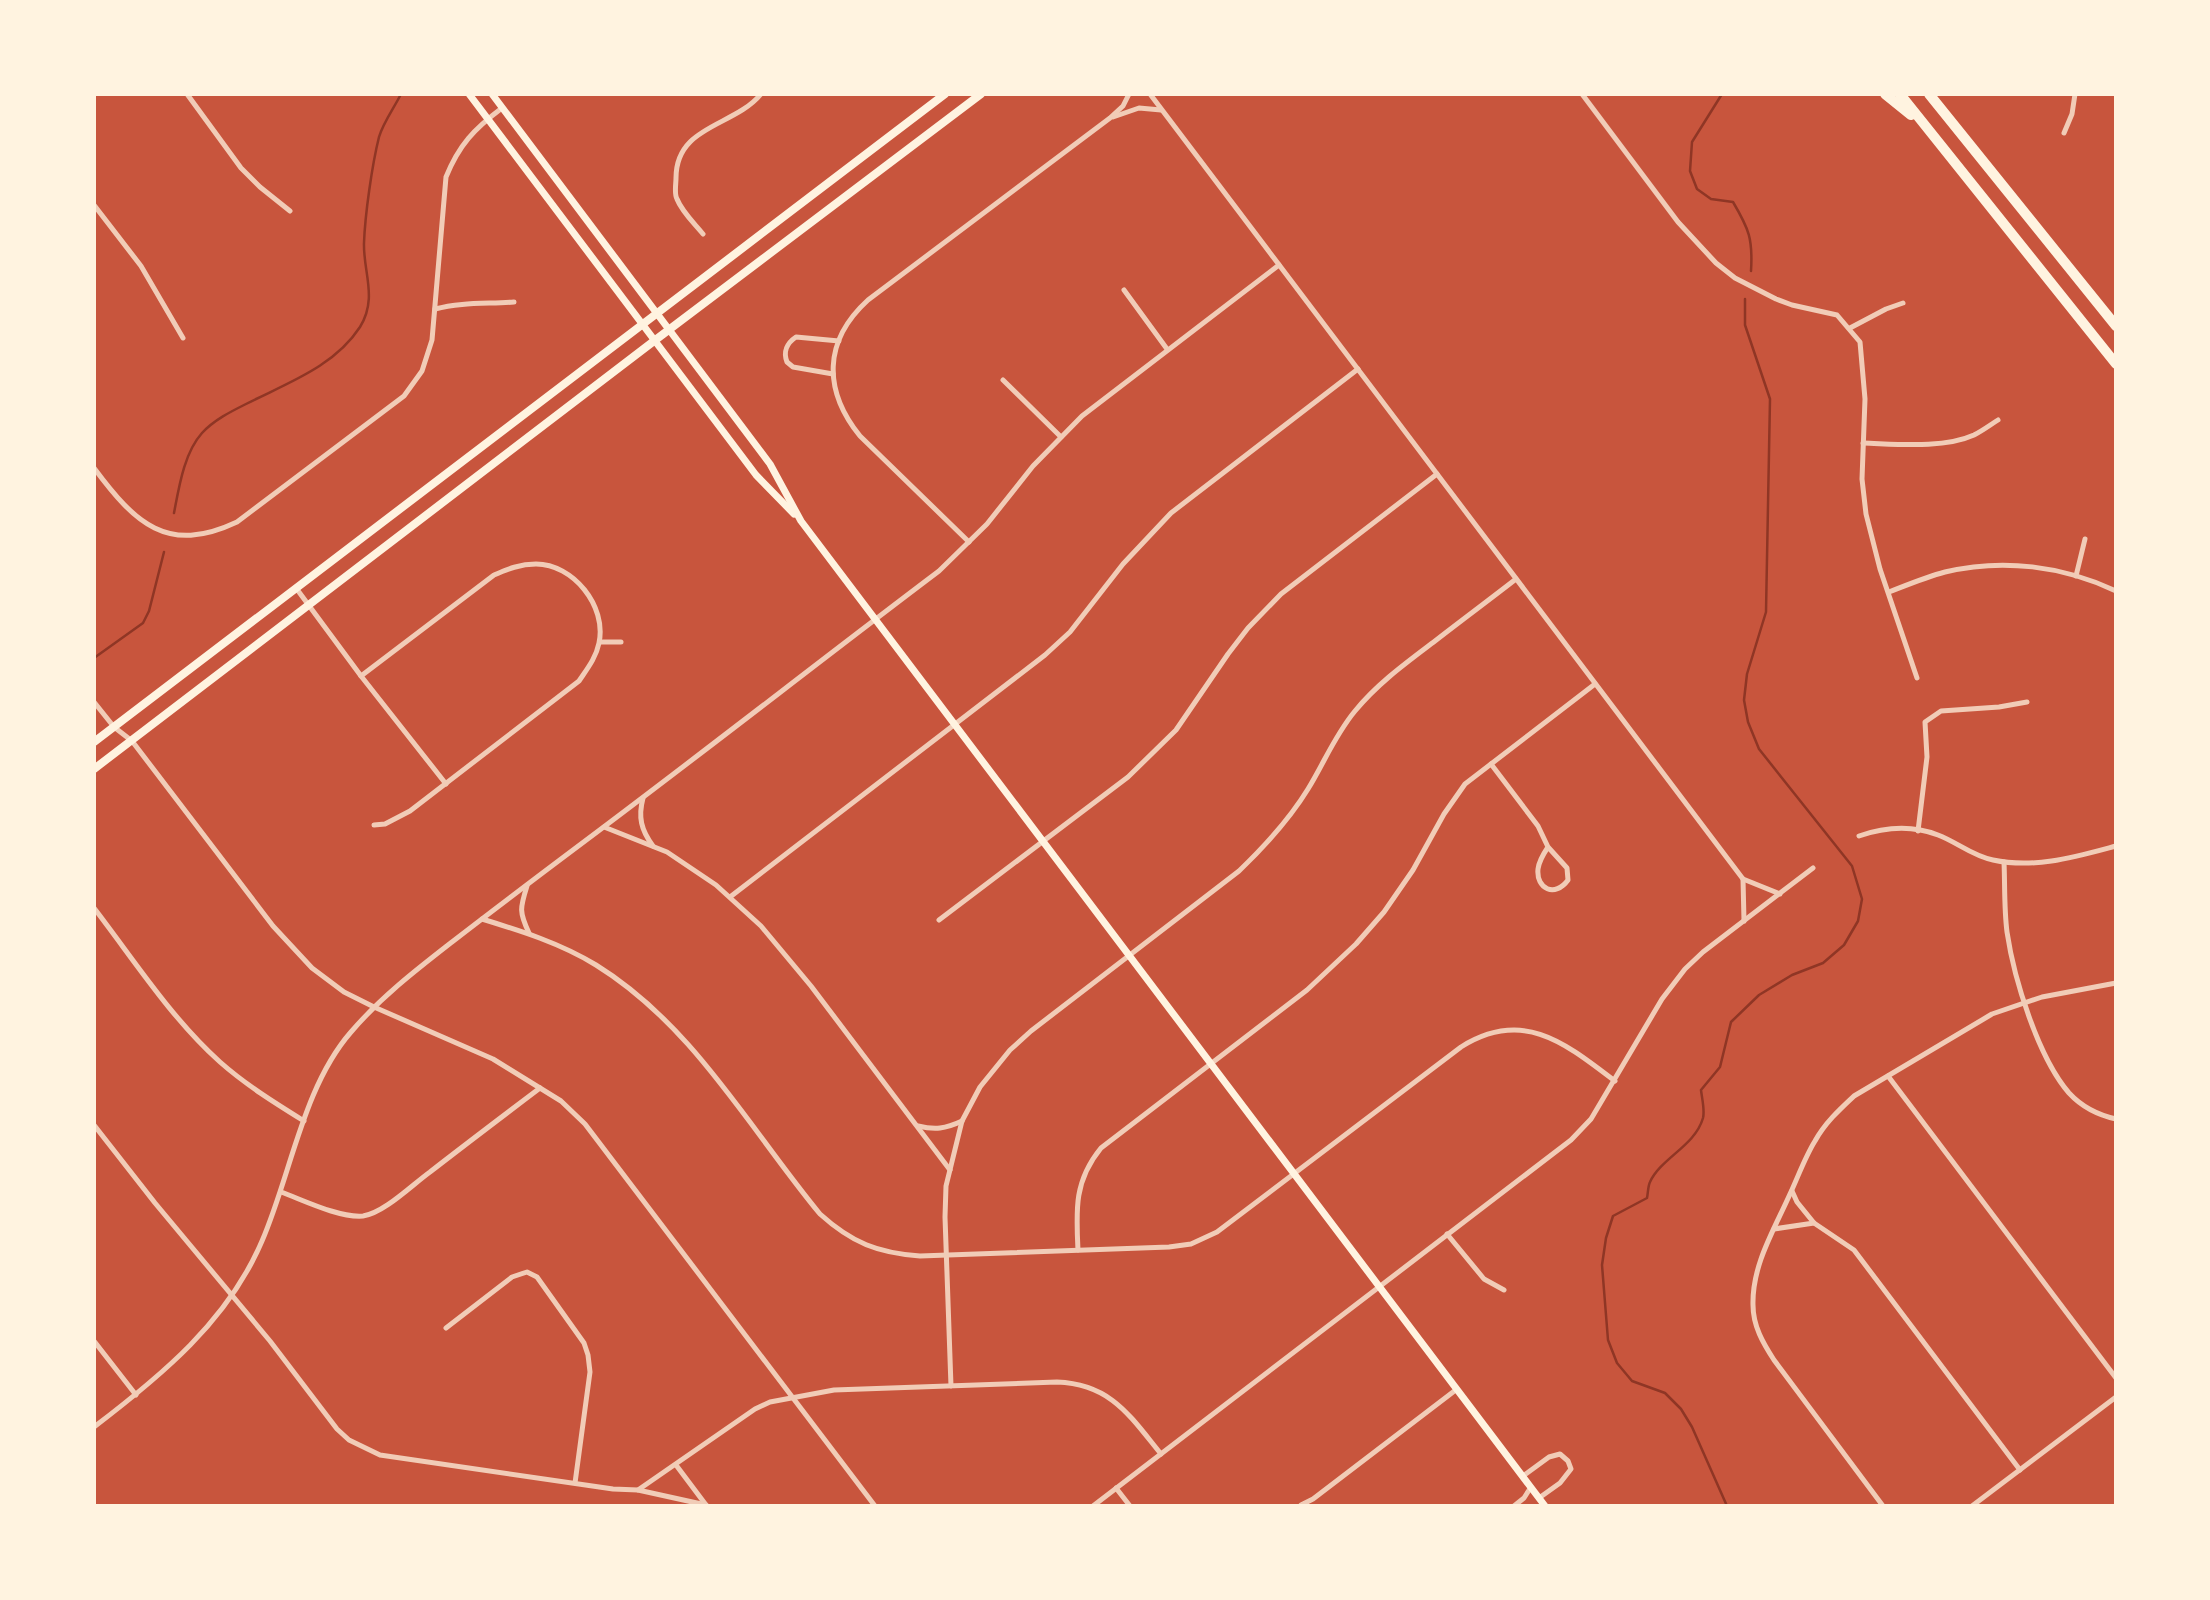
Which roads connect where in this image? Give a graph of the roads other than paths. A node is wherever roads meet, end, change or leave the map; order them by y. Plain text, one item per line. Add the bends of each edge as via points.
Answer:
1 (187, 94) edge
2 (469, 94) edge
3 (492, 94) edge
4 (761, 94) edge
5 (945, 94) edge
6 (981, 94) edge
7 (1129, 94) edge
8 (1150, 94) edge
9 (1581, 94) edge
10 (1885, 94) edge
11 (1900, 94) edge
12 (1930, 94) edge
13 (1939, 94) edge
14 (2075, 94) edge
15 (502, 108) junction
16 (1162, 111) junction
17 (1948, 117) junction
18 (1110, 118) junction
19 (487, 119) junction
20 (1927, 129) junction
21 (2064, 133) dead end
22 (94, 205) edge
23 (290, 211) dead end
24 (703, 234) dead end
25 (1279, 265) junction
26 (1124, 290) dead end
27 (514, 302) dead end
28 (1903, 303) dead end
29 (435, 309) junction
30 (657, 312) junction
31 (642, 324) junction
32 (2116, 326) edge
33 (1850, 328) junction
34 (670, 329) junction
35 (183, 338) dead end
36 (654, 341) junction
37 (839, 341) junction
38 (1167, 349) junction
39 (2116, 363) edge
40 (1357, 369) junction
41 (833, 374) junction
42 (1003, 380) dead end
43 (1998, 420) dead end
44 (1061, 436) junction
45 (1863, 443) junction
46 (94, 468) edge
47 (1437, 474) junction
48 (801, 521) junction
49 (2085, 538) dead end
50 (969, 542) junction
51 (2076, 576) junction
52 (1516, 579) junction
53 (296, 588) junction
54 (2116, 591) edge
55 (1889, 592) junction
56 (309, 605) junction
57 (875, 619) junction
58 (600, 642) junction
59 (621, 642) dead end
60 (361, 676) junction
61 (1917, 678) dead end
62 (1595, 684) junction
63 (94, 702) edge
64 (2026, 702) dead end
65 (955, 724) junction
66 (114, 727) junction
67 (132, 741) junction
68 (94, 742) edge
69 (1491, 764) junction
70 (94, 769) edge
71 (446, 784) junction
72 (644, 797) junction
73 (374, 825) dead end
74 (604, 827) junction
75 (1918, 831) junction
76 (1859, 836) dead end
77 (1043, 842) junction
78 (653, 846) junction
79 (2116, 846) edge
80 (1548, 847) junction
81 (2004, 862) junction
82 (1813, 868) dead end
83 (1742, 879) junction
84 (528, 884) junction
85 (1780, 894) junction
86 (730, 897) junction
87 (94, 908) edge
88 (482, 919) junction
89 (939, 920) dead end
90 (1744, 921) junction
91 (529, 933) junction
92 (1129, 956) junction
93 (2116, 983) edge
94 (2025, 1002) junction
95 (374, 1007) junction
96 (1210, 1064) junction
97 (1888, 1076) junction
98 (1615, 1081) junction
99 (540, 1088) junction
100 (2116, 1119) edge
101 (304, 1121) junction
102 (962, 1121) junction
103 (94, 1125) edge
104 (917, 1126) junction
105 (950, 1170) junction
106 (1294, 1174) junction
107 (1791, 1191) junction
108 (281, 1192) junction
109 (1814, 1223) junction
110 (1774, 1229) junction
111 (1447, 1234) junction
112 (1078, 1250) junction
113 (947, 1255) junction
114 (1380, 1287) junction
115 (1504, 1290) dead end
116 (232, 1293) junction
117 (446, 1328) dead end
118 (94, 1341) edge
119 (2116, 1378) edge
120 (951, 1386) junction
121 (1457, 1389) junction
122 (136, 1395) junction
123 (793, 1397) junction
124 (2116, 1397) edge
125 (94, 1427) edge
126 (1161, 1454) junction
127 (676, 1465) junction
128 (2020, 1470) junction
129 (1522, 1476) junction
130 (575, 1483) junction
131 (1531, 1487) junction
132 (1116, 1488) junction
133 (638, 1490) junction
134 (1539, 1498) junction
135 (707, 1505) edge
136 (875, 1506) edge
137 (1093, 1506) edge
138 (1129, 1506) edge
139 (1301, 1506) edge
140 (1514, 1506) edge
141 (1545, 1506) edge
142 (1883, 1506) edge
143 (1972, 1506) edge

1 - 23 street via 241,168
2 - 19 main road
3 - 15 main road
4 - 24 street via 694,137 679,156 676,198
5 - 30 main road
6 - 34 main road
7 - 18 street
8 - 16 street
9 - 33 street via 1678,222 1716,263 1757,290 1792,305 1837,315
10 - 20 highway
11 - 20 highway
12 - 17 highway
13 - 17 highway
14 - 21 street
15 - 19 street
15 - 30 main road
16 - 18 street via 1139,108
16 - 25 street
17 - 32 highway
18 - 37 street via 859,308
19 - 29 street via 465,140 446,177
19 - 31 main road
20 - 39 highway
22 - 35 street via 141,266
25 - 38 street
25 - 40 street
26 - 38 street
27 - 29 street
28 - 33 street
29 - 46 street via 427,359 404,396 221,530 194,536 150,526 127,510
30 - 31 main road
30 - 34 main road
31 - 36 main road
31 - 53 main road
33 - 45 street via 1863,357
34 - 36 main road
34 - 48 main road via 770,464
36 - 48 main road via 756,475
36 - 56 main road
37 - 41 street
37 - 41 street via 796,337 786,351 793,367
38 - 44 street
40 - 47 street
40 - 65 street via 1171,513 1070,632
41 - 50 street via 839,403 860,436
42 - 44 street
43 - 45 street via 1973,435 1949,441
44 - 50 street
45 - 55 street via 1866,514
47 - 52 street
47 - 77 street via 1281,594 1248,628 1176,730 1152,756
48 - 57 main road
49 - 51 street
50 - 57 street
51 - 54 street
51 - 55 street via 2030,566 1992,566 1945,572
52 - 62 street
52 - 92 street via 1370,693 1266,845
53 - 56 street
53 - 66 main road
55 - 61 street
56 - 60 street
56 - 67 main road
57 - 65 main road
57 - 72 street
58 - 59 street
58 - 60 street via 594,606 581,586 564,572 537,564 518,565 494,575
58 - 71 street via 589,667 567,692
60 - 71 street
62 - 69 street
62 - 83 street
63 - 66 street
64 - 75 street via 1941,711 1925,722 1927,757
65 - 77 main road
65 - 86 street
66 - 67 street
66 - 68 main road
67 - 70 main road
67 - 95 street via 287,943 332,984
69 - 80 street via 1538,826
69 - 96 street via 1459,791 1413,870 1356,944 1307,990
71 - 73 street via 398,819
72 - 74 street
72 - 78 street via 639,812 643,833
74 - 78 street
74 - 84 street
75 - 76 street via 1886,828
75 - 81 street via 1937,834
77 - 89 street
77 - 92 main road
78 - 86 street
79 - 81 street via 2045,863
80 - 80 street via 1568,874 1564,885 1553,890 1539,877
81 - 94 street via 2007,934
82 - 85 street
83 - 85 street
83 - 90 street
84 - 88 street
84 - 91 street via 521,917
85 - 90 street
86 - 104 street via 781,948
87 - 101 street via 198,1040 245,1083
88 - 91 street
88 - 95 street
90 - 98 street via 1703,952 1670,987
91 - 113 street via 595,965 666,1020 833,1226 883,1252
92 - 96 main road
92 - 102 street via 1010,1049 980,1087
93 - 94 street
94 - 97 street via 1992,1014
94 - 100 street via 2052,1067 2069,1093 2091,1110
95 - 99 street via 493,1059
95 - 101 street via 331,1061
96 - 106 main road
96 - 112 street via 1095,1156 1079,1188
97 - 107 street via 1836,1112 1815,1140
97 - 119 street
98 - 106 street via 1541,1033 1493,1032 1461,1047
98 - 111 street via 1572,1140
99 - 108 street via 370,1214 346,1215
99 - 123 street via 561,1101 602,1144
101 - 108 street
102 - 104 street via 934,1130
102 - 105 street
103 - 116 street
104 - 105 street
105 - 113 street
106 - 112 street via 1217,1232 1191,1244
106 - 114 main road
107 - 109 street
107 - 110 street
108 - 116 street via 262,1243
109 - 110 street
109 - 128 street via 1854,1250
110 - 142 street via 1754,1279 1756,1325 1773,1360
111 - 114 street
111 - 115 street via 1484,1279
112 - 113 street
113 - 120 street
114 - 121 main road
114 - 126 street
116 - 122 street via 200,1336
116 - 130 street via 349,1440 380,1455
117 - 130 street via 512,1277 527,1272 537,1278 588,1355 590,1372
118 - 122 street
120 - 123 street via 834,1390
120 - 126 street via 1057,1382 1087,1386 1122,1407
121 - 129 main road
121 - 139 street
122 - 125 street
123 - 127 street via 755,1409
123 - 136 street
124 - 128 street
126 - 132 street
127 - 133 street
127 - 135 street
128 - 143 street
129 - 131 main road
129 - 134 street via 1549,1457 1560,1454 1568,1461 1568,1475
130 - 133 street
131 - 134 main road
131 - 140 street
132 - 137 street
132 - 138 street
133 - 135 street
134 - 141 main road

